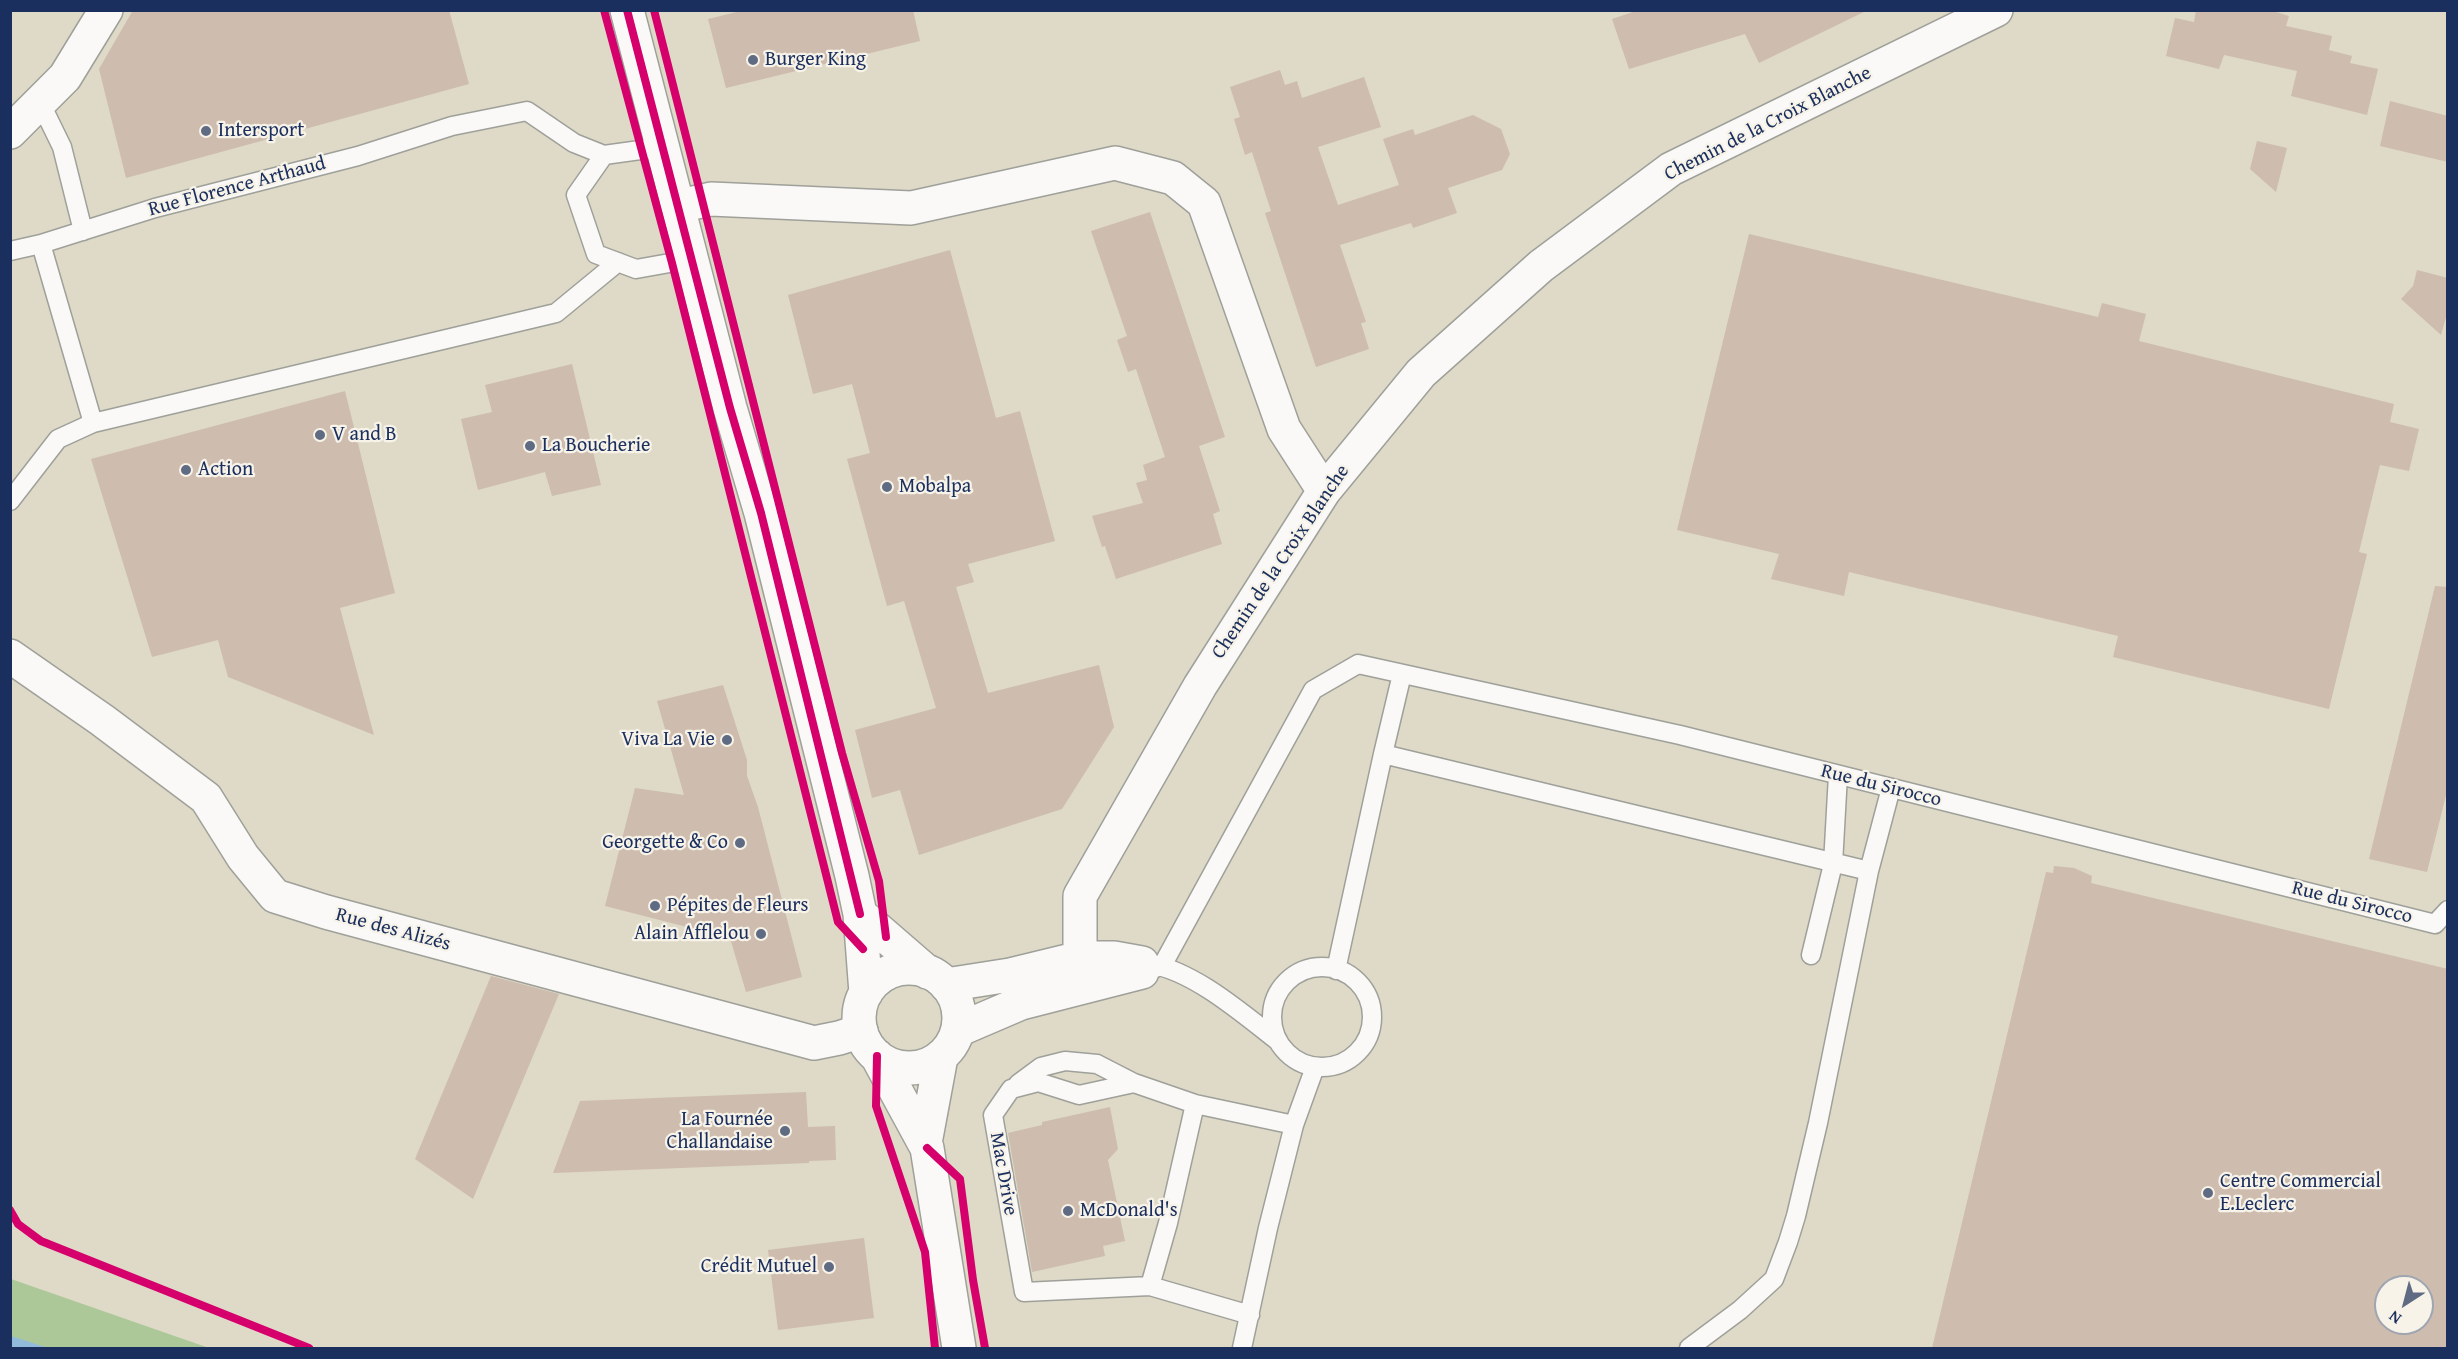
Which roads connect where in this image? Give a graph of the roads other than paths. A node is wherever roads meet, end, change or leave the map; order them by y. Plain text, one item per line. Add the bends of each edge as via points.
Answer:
1 (106, 10) edge
2 (627, 10) edge
3 (1996, 10) edge
4 (40, 102) junction
5 (10, 132) edge
6 (663, 147) junction
7 (604, 156) junction
8 (679, 206) junction
9 (83, 231) junction
10 (41, 244) junction
11 (11, 250) edge
12 (692, 259) junction
13 (618, 262) junction
14 (93, 423) junction
15 (1324, 491) junction
16 (10, 501) edge
17 (10, 656) edge
18 (1402, 674) junction
19 (1383, 754) junction
20 (1838, 775) junction
21 (1891, 788) junction
22 (1833, 864) junction
23 (1869, 872) junction
24 (2448, 910) edge
25 (860, 914) junction
26 (1811, 955) dead end
27 (1080, 958) junction
28 (1148, 967) junction
29 (1336, 970) junction
30 (937, 978) junction
31 (866, 993) junction
32 (1278, 1041) junction
33 (869, 1043) junction
34 (950, 1043) junction
35 (1316, 1067) junction
36 (1134, 1083) junction
37 (1011, 1089) junction
38 (1196, 1104) junction
39 (1294, 1125) junction
40 (926, 1143) junction
41 (1150, 1286) junction
42 (1250, 1315) junction
43 (958, 1348) edge
44 (1242, 1348) edge
45 (1689, 1348) edge

1 - 4 street via 65,77
2 - 6 street
3 - 15 street, Chemin de la Croix Blanche via 1671,169 1541,266 1421,373
4 - 5 street
4 - 9 lane via 62,147
6 - 7 lane
6 - 8 street
7 - 9 lane, Rue Florence Arthaud via 574,143 528,111 452,126 358,156 155,208
7 - 13 lane via 576,195 596,254
8 - 12 street
8 - 15 street via 711,199 910,208 1115,163 1173,178 1204,203 1284,429
9 - 10 lane, Rue Florence Arthaud
10 - 11 lane, Rue Florence Arthaud
10 - 14 lane
12 - 13 lane via 636,269
12 - 25 street via 761,513
13 - 14 lane via 556,313
14 - 16 lane via 58,439
15 - 27 street, Chemin de la Croix Blanche via 1200,686 1080,896
17 - 33 street, Rue des Alizés via 206,798 243,857 275,896 814,1043 839,1038
18 - 19 lane
18 - 20 lane, Rue du Sirocco via 1680,735
18 - 28 lane, Rue du Sirocco via 1358,664 1312,690
19 - 22 lane
19 - 29 lane
20 - 21 lane, Rue du Sirocco
20 - 22 lane
21 - 23 lane
21 - 24 lane, Rue du Sirocco via 2435,924
22 - 23 lane
22 - 26 lane
23 - 45 lane via 1822,1101 1788,1242 1774,1279
25 - 30 street
25 - 31 street
27 - 28 street via 1114,958
27 - 30 street via 1010,975
28 - 32 lane via 1211,990
28 - 34 street via 1021,1003
29 - 32 lane via 1319,967 1288,981 1272,1011
29 - 35 lane via 1351,976 1363,988 1371,1012 1369,1036 1348,1061
30 - 31 street via 904,969 892,971 873,983
30 - 34 street via 957,1006 959,1018
31 - 33 street via 860,1011
32 - 35 lane via 1301,1063
33 - 34 street via 886,1062 909,1068 920,1067
33 - 40 street
34 - 40 street
35 - 39 lane
36 - 37 lane via 1078,1095 1038,1082
36 - 37 lane via 1097,1064 1065,1061 1041,1067
36 - 38 lane
37 - 41 lane, Mac Drive via 993,1115 1024,1292
38 - 39 lane
38 - 41 lane
39 - 42 lane
40 - 43 street
41 - 42 lane
42 - 44 lane

